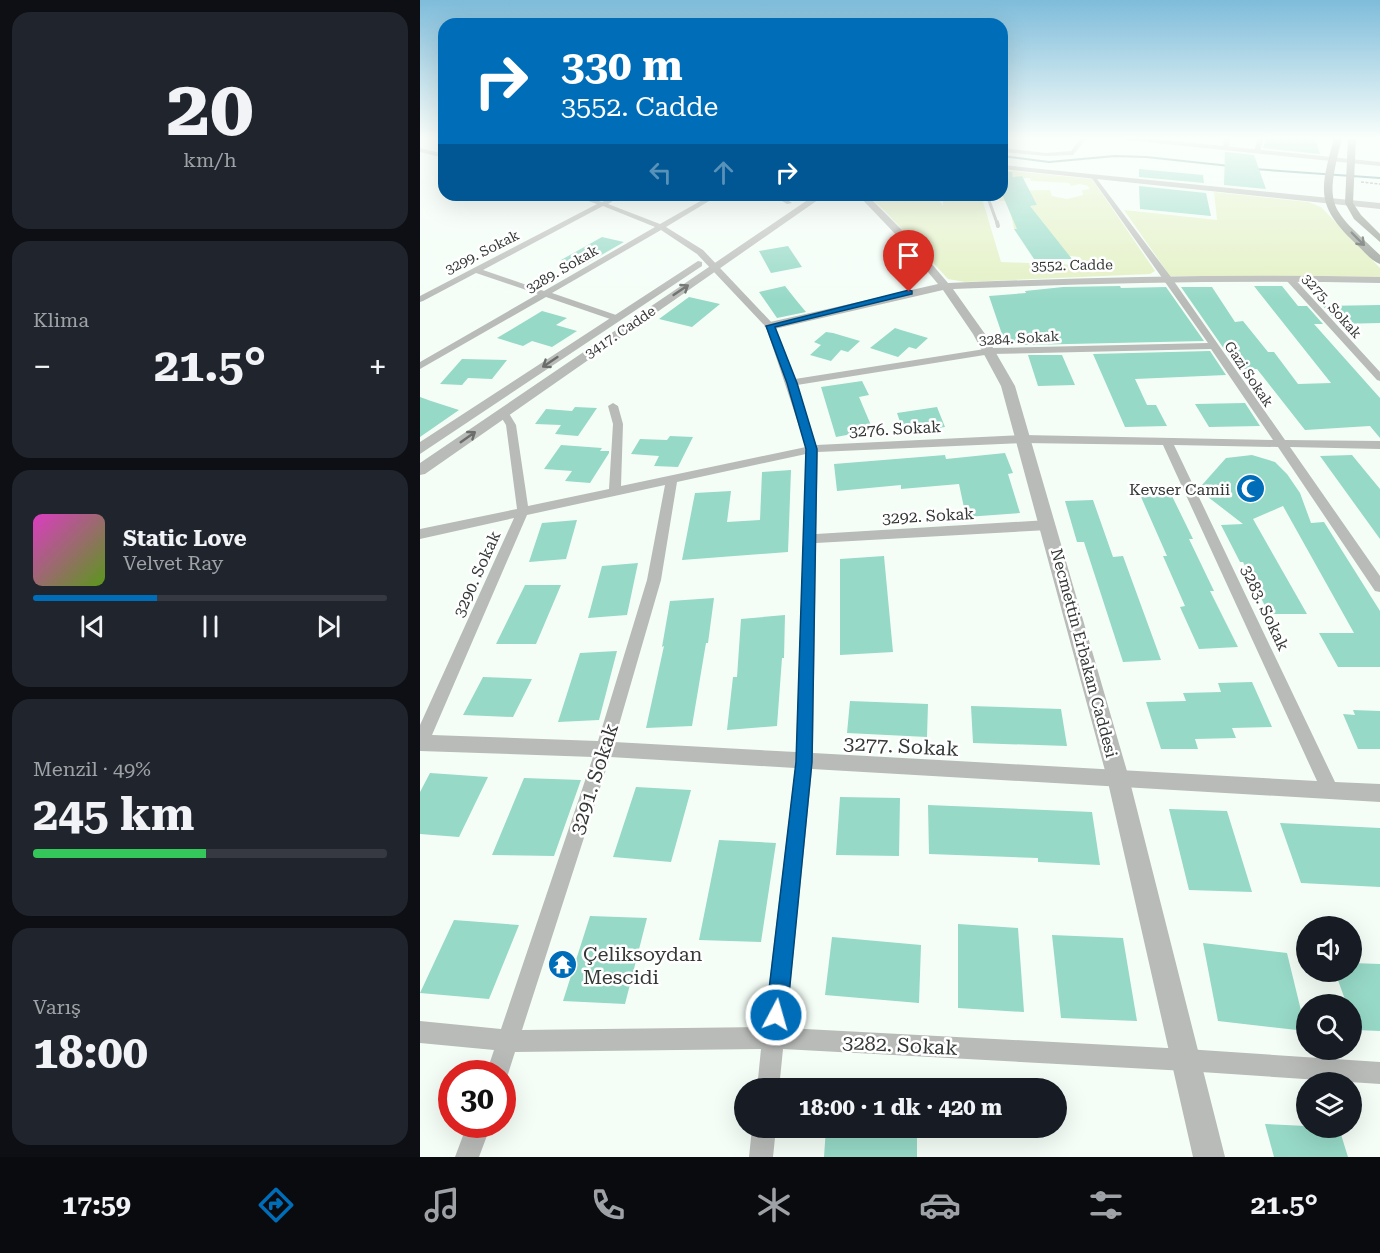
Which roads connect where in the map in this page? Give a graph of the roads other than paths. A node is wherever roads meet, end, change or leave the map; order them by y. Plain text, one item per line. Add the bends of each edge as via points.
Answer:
1 (1105, 192) edge
2 (1240, 192) edge
3 (1328, 192) edge
4 (1349, 192) edge
5 (593, 201) edge
6 (609, 201) edge
7 (706, 201) edge
8 (780, 201) edge
9 (792, 201) edge
10 (811, 201) edge
11 (868, 201) edge
12 (989, 201) edge
13 (1328, 201) junction
14 (1349, 203) junction
15 (603, 204) junction
16 (784, 206) joint
17 (1380, 206) edge
18 (998, 226) dead end
19 (661, 227) junction
20 (1380, 239) edge
21 (712, 259) junction
22 (1380, 261) edge
23 (476, 270) junction
24 (1289, 278) junction
25 (1168, 279) junction
26 (1380, 280) edge
27 (945, 286) junction
28 (545, 294) junction
29 (420, 299) edge
30 (616, 318) junction
31 (770, 326) junction
32 (1214, 346) junction
33 (991, 351) junction
34 (420, 366) edge
35 (1380, 378) edge
36 (792, 383) junction
37 (490, 403) junction
38 (613, 406) dead end
39 (503, 412) junction
40 (1023, 439) junction
41 (1167, 441) junction
42 (1280, 442) junction
43 (1380, 445) edge
44 (420, 449) edge
45 (812, 449) junction
46 (420, 470) edge
47 (672, 478) junction
48 (615, 491) junction
49 (523, 511) junction
50 (1048, 525) junction
51 (420, 534) edge
52 (810, 539) junction
53 (1380, 587) edge
54 (420, 743) edge
55 (604, 749) junction
56 (804, 762) junction
57 (1118, 778) junction
58 (1330, 790) junction
59 (1380, 793) edge
60 (420, 1032) edge
61 (774, 1038) junction
62 (508, 1041) junction
63 (502, 1060) edge
64 (1186, 1060) junction
65 (1380, 1073) edge
66 (769, 1078) edge
67 (474, 1138) edge
68 (763, 1138) edge
69 (467, 1157) edge
70 (761, 1157) edge
71 (1209, 1157) edge

1 - 25 street, Gazi Sokak
2 - 13 street
3 - 13 main road
4 - 14 main road
5 - 15 street
6 - 15 street, 3299. Sokak
7 - 19 street, 3289. Sokak
8 - 16 street
9 - 16 street
10 - 21 street, 3417. Cadde
11 - 27 street, Necmettin Erbakan Caddesi
12 - 18 lane
13 - 14 street
13 -> 22 main road via 1341,222
14 - 17 street
14 - 20 main road via 1357,217
15 - 19 street
15 - 23 street, 3299. Sokak
19 - 21 street
19 - 28 street, 3289. Sokak
21 - 30 street, 3417. Cadde
21 - 31 street
39 -> 21 street, 3417. Cadde
23 - 28 street
23 - 29 street, 3299. Sokak
24 - 25 street, 3552. Cadde
24 - 26 street, 3552. Cadde
24 - 35 street, 3275. Sokak
25 - 27 street, 3552. Cadde
25 - 32 street, Gazi Sokak
27 - 31 street, 3552. Cadde
27 - 33 street, Necmettin Erbakan Caddesi
28 - 30 street
28 - 34 street, 3289. Sokak
30 -> 37 street, 3417. Cadde
31 - 36 street
32 - 33 street, 3284. Sokak
32 - 42 street, Gazi Sokak
33 - 36 street, 3284. Sokak
33 - 40 street, Necmettin Erbakan Caddesi via 1008,386
36 - 45 street
37 - 39 street
37 - 44 street, 3417. Cadde
38 - 48 street via 618,424
46 -> 39 street, 3417. Cadde
39 - 49 street via 511,425
40 - 41 street, 3276. Sokak
40 - 45 street, 3276. Sokak
40 - 50 street, Necmettin Erbakan Caddesi
41 - 42 street, 3276. Sokak
41 - 58 street, 3283. Sokak
42 - 43 street, 3276. Sokak
42 - 53 street, Gazi Sokak
45 - 47 street, 3276. Sokak
45 - 52 street
47 - 48 street, 3276. Sokak
47 - 55 street, 3291. Sokak via 654,580
48 - 49 street, 3276. Sokak
49 - 51 street, 3276. Sokak
49 - 54 street, 3290. Sokak
50 - 52 street, 3292. Sokak
50 - 57 street, Necmettin Erbakan Caddesi
52 - 56 street
54 - 55 street, 3277. Sokak
55 - 56 street, 3277. Sokak
55 - 62 street, 3291. Sokak
56 - 57 street, 3277. Sokak
56 - 61 street
57 - 58 street, 3277. Sokak
57 - 64 street, Necmettin Erbakan Caddesi
58 - 59 street, 3277. Sokak
60 - 62 street, 3282. Sokak
61 - 62 street, 3282. Sokak
61 - 64 street, 3282. Sokak
61 - 66 street
62 - 63 street, 3291. Sokak
64 - 65 street, 3282. Sokak
64 - 71 street, Necmettin Erbakan Caddesi
67 - 69 street
68 - 70 street

